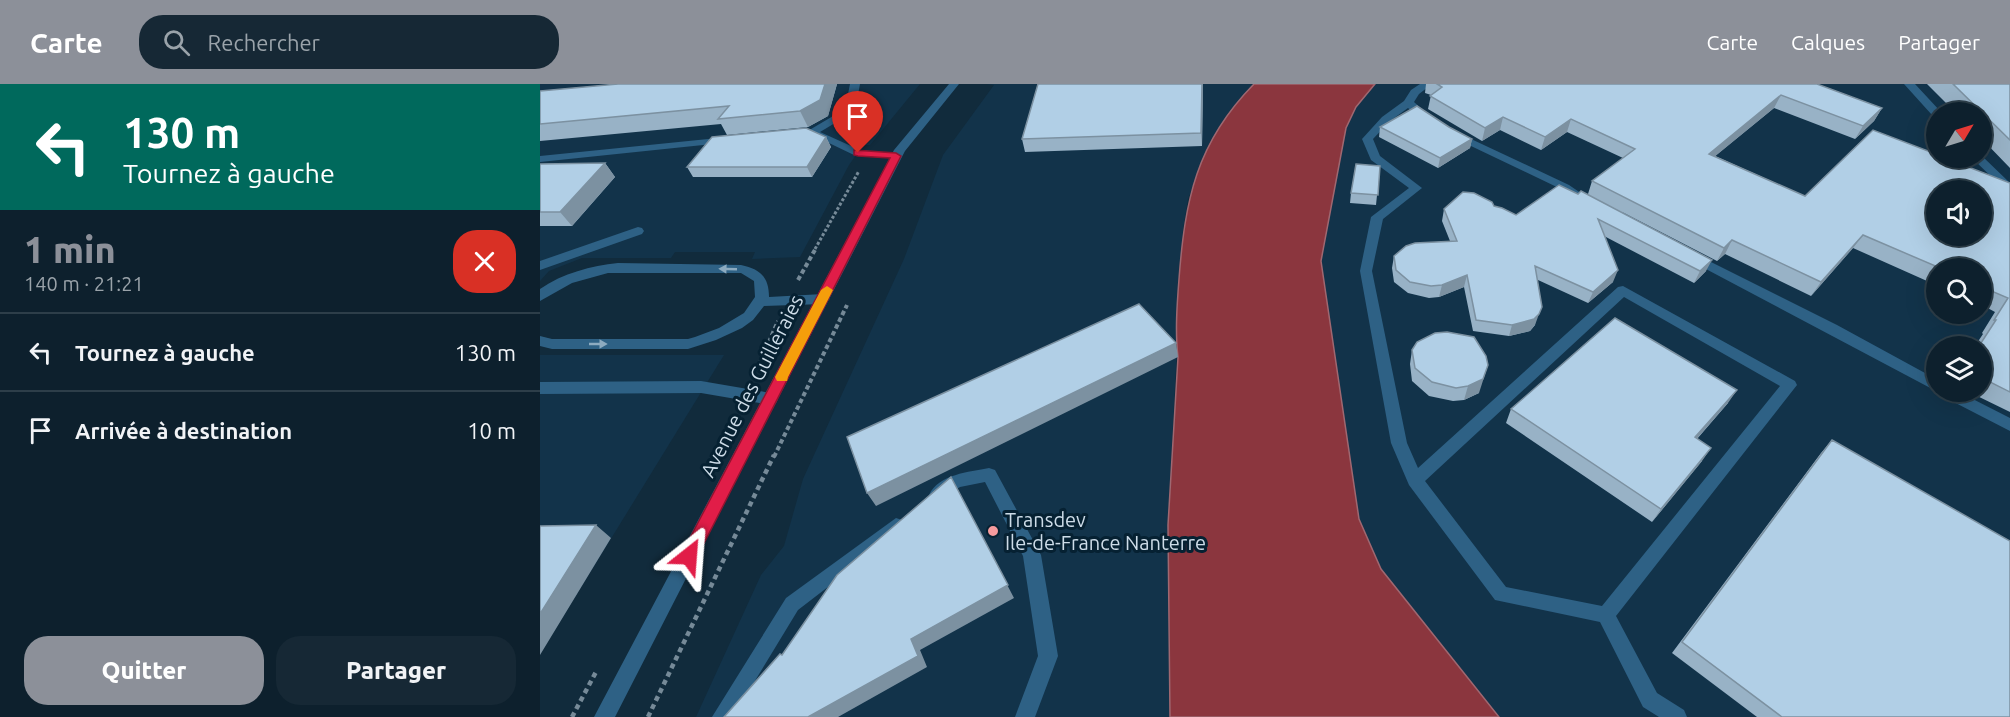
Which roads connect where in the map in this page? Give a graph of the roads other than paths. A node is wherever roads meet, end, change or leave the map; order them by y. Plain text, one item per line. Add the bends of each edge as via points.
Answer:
1 (855, 84) edge
2 (954, 84) edge
3 (1427, 84) edge
4 (1909, 84) edge
5 (1926, 102) edge
6 (1408, 103) junction
7 (736, 140) edge
8 (896, 156) junction
9 (540, 159) edge
10 (1988, 168) edge
11 (2010, 189) edge
12 (1594, 206) edge
13 (638, 231) dead end
14 (1677, 249) edge
15 (540, 266) edge
16 (540, 296) edge
17 (823, 299) junction
18 (761, 302) junction
19 (540, 341) edge
20 (1926, 380) edge
21 (540, 388) edge
22 (771, 399) junction
23 (1966, 402) edge
24 (2010, 425) edge
25 (1415, 480) junction
26 (1606, 615) junction
27 (604, 717) edge
28 (722, 717) edge
29 (1025, 717) edge
30 (1677, 717) edge

1 - 8 street via 850,111 807,132 858,153
2 - 8 street, Avenue des Guilleraies
3 - 6 street
4 - 5 street
6 - 12 street via 1432,123 1565,187
6 - 25 street via 1367,139 1375,158 1416,188 1377,217 1366,271 1399,443
7 - 9 street
8 - 17 street, Avenue des Guilleraies
10 - 11 street
13 - 15 street
14 - 20 street
18 -> 16 street via 761,280 753,272 741,269 599,269 568,279
17 - 18 street
17 - 22 street, Avenue des Guilleraies
19 -> 18 street via 688,344 734,327
21 - 22 street via 701,387
22 - 27 street, Avenue des Guilleraies
23 - 24 street
25 - 26 street via 1501,594
25 - 26 street via 1623,290 1790,385
26 - 30 street via 1650,700
28 - 29 street via 792,604 956,481 989,475 1032,555 1048,656

